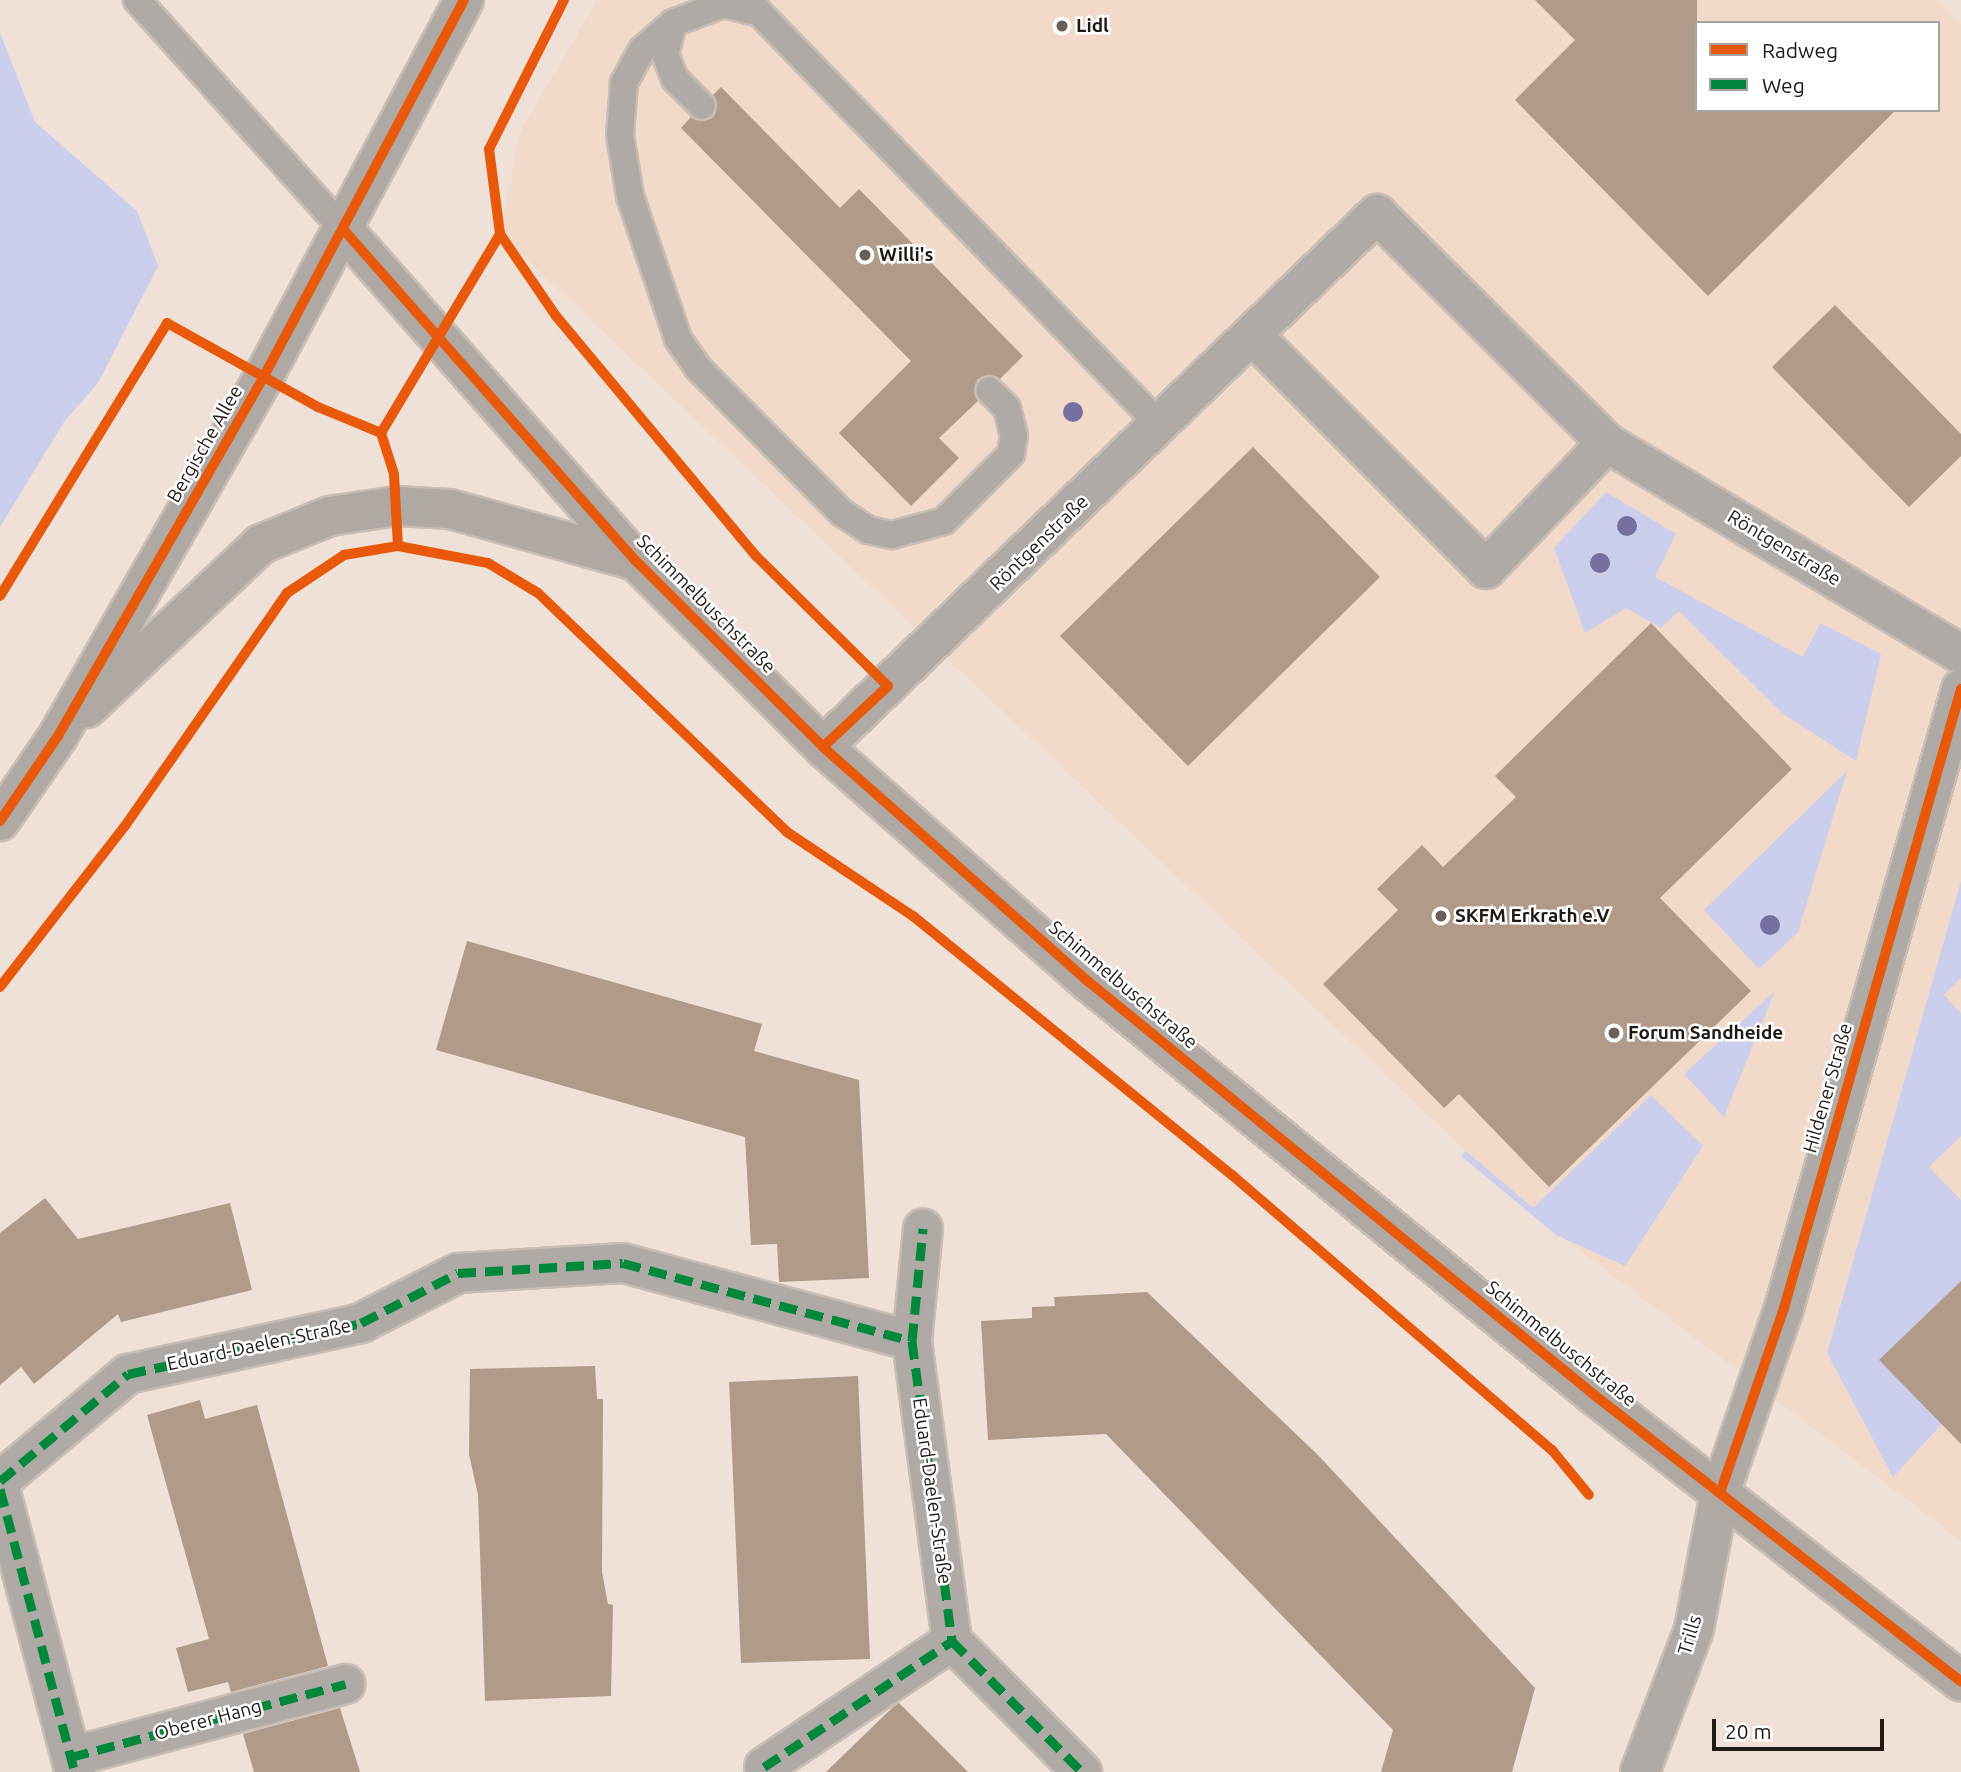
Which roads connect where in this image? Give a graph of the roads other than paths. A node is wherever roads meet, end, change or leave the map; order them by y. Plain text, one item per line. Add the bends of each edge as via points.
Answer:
1 (137, 0) edge
2 (464, 0) edge
3 (749, 5) edge
4 (673, 23) junction
5 (702, 106) dead end
6 (343, 229) junction
7 (1255, 338) junction
8 (989, 390) dead end
9 (1161, 426) junction
10 (1607, 443) junction
11 (636, 561) junction
12 (1961, 654) edge
13 (1961, 689) edge
14 (58, 736) junction
15 (823, 747) junction
16 (0, 821) edge
17 (923, 1229) dead end
18 (912, 1341) junction
19 (0, 1481) edge
20 (0, 1489) edge
21 (1720, 1493) junction
22 (952, 1641) junction
23 (1961, 1681) edge
24 (345, 1684) dead end
25 (73, 1764) edge
26 (764, 1767) dead end
27 (1082, 1772) edge
28 (1640, 1772) edge

1 - 6 lane
2 - 6 main road, Bergische Allee
3 - 4 lane via 723,4
3 - 9 lane
4 - 5 lane via 665,54 675,79
4 - 8 lane via 642,50 624,83 620,135 639,237 678,339 698,368 842,513 868,530 892,535 944,521 1011,454 1014,436 1007,408
6 - 11 main road, Schimmelbuschstraße
6 - 14 main road, Bergische Allee
7 - 9 street, Röntgenstraße
7 - 10 street, Röntgenstraße via 1377,214
7 - 10 street via 1486,569
9 - 15 street, Röntgenstraße
10 - 12 street, Röntgenstraße
11 - 14 main road via 450,509 396,506 330,516 261,544
11 - 15 main road, Schimmelbuschstraße
13 - 21 street, Hildener Straße via 1784,1308
14 - 16 main road, Bergische Allee
15 - 21 main road, Schimmelbuschstraße via 1089,982
17 - 18 street, Eduard-Daelen-Straße
18 - 19 street, Eduard-Daelen-Straße via 623,1263 458,1273 362,1323 128,1374
18 - 22 street, Eduard-Daelen-Straße
20 - 25 street, Oberer Hang
21 - 23 main road, Schimmelbuschstraße
21 - 28 street, Trills via 1694,1629
22 - 26 street
22 - 27 street
24 - 25 street, Oberer Hang

